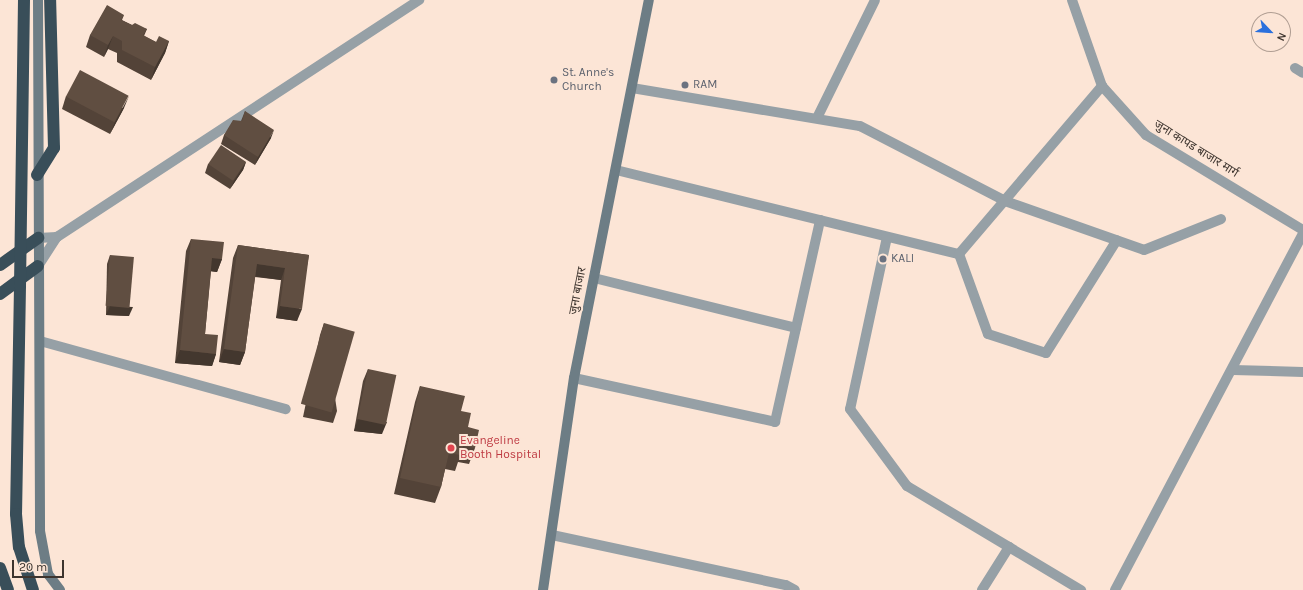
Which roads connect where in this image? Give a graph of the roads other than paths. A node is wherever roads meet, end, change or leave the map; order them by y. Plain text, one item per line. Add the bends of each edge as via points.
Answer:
1 (24, 0) edge
2 (38, 0) edge
3 (50, 0) edge
4 (419, 0) edge
5 (650, 0) edge
6 (875, 0) edge
7 (1072, 0) edge
8 (1102, 86) junction
9 (632, 88) junction
10 (817, 118) junction
11 (616, 170) junction
12 (38, 175) junction
13 (1005, 201) junction
14 (1221, 219) dead end
15 (820, 220) junction
16 (1303, 232) edge
17 (57, 237) junction
18 (887, 237) junction
19 (38, 238) junction
20 (1117, 240) junction
21 (959, 254) junction
22 (0, 265) edge
23 (38, 266) junction
24 (594, 278) junction
25 (0, 294) edge
26 (796, 328) junction
27 (40, 341) junction
28 (1234, 370) junction
29 (1303, 372) edge
30 (574, 378) junction
31 (286, 409) dead end
32 (552, 535) junction
33 (1009, 547) junction
34 (0, 568) edge
35 (8, 590) edge
36 (34, 590) edge
37 (60, 590) edge
38 (543, 590) edge
39 (794, 590) edge
40 (982, 590) edge
41 (1081, 590) edge
42 (1115, 590) edge

1 - 36 highway, bridge via 16,514 19,547
2 - 12 street
3 - 12 highway via 54,148
4 - 17 street
5 - 9 street, जुना बाजार
6 - 10 street
7 - 8 street, जुना कापड बाजार मार्ग
8 - 13 street
8 - 16 street, जुना कापड बाजार मार्ग via 1146,135
9 - 10 street
9 - 11 street, जुना बाजार
10 - 13 street via 860,126
11 - 15 street
11 - 24 street, जुना बाजार
12 - 19 street
13 - 20 street
13 - 21 street
14 - 20 street via 1144,250
15 - 18 street
15 - 26 street
16 - 28 street
17 - 19 street
17 - 23 street
18 - 21 street
18 - 33 street via 850,410 908,486
19 - 22 highway
19 - 23 street
20 - 21 street via 1046,353 988,334
23 - 25 highway
23 - 27 street
24 - 26 street
24 - 30 street, जुना बाजार
26 - 30 street via 775,422
27 - 31 street
27 - 37 street via 40,532 48,574
28 - 29 street
28 - 42 street via 1146,528
30 - 32 street, जुना बाजार
32 - 38 street, जुना बाजार
32 - 39 street via 786,585
33 - 40 street
33 - 41 street
34 - 35 highway

